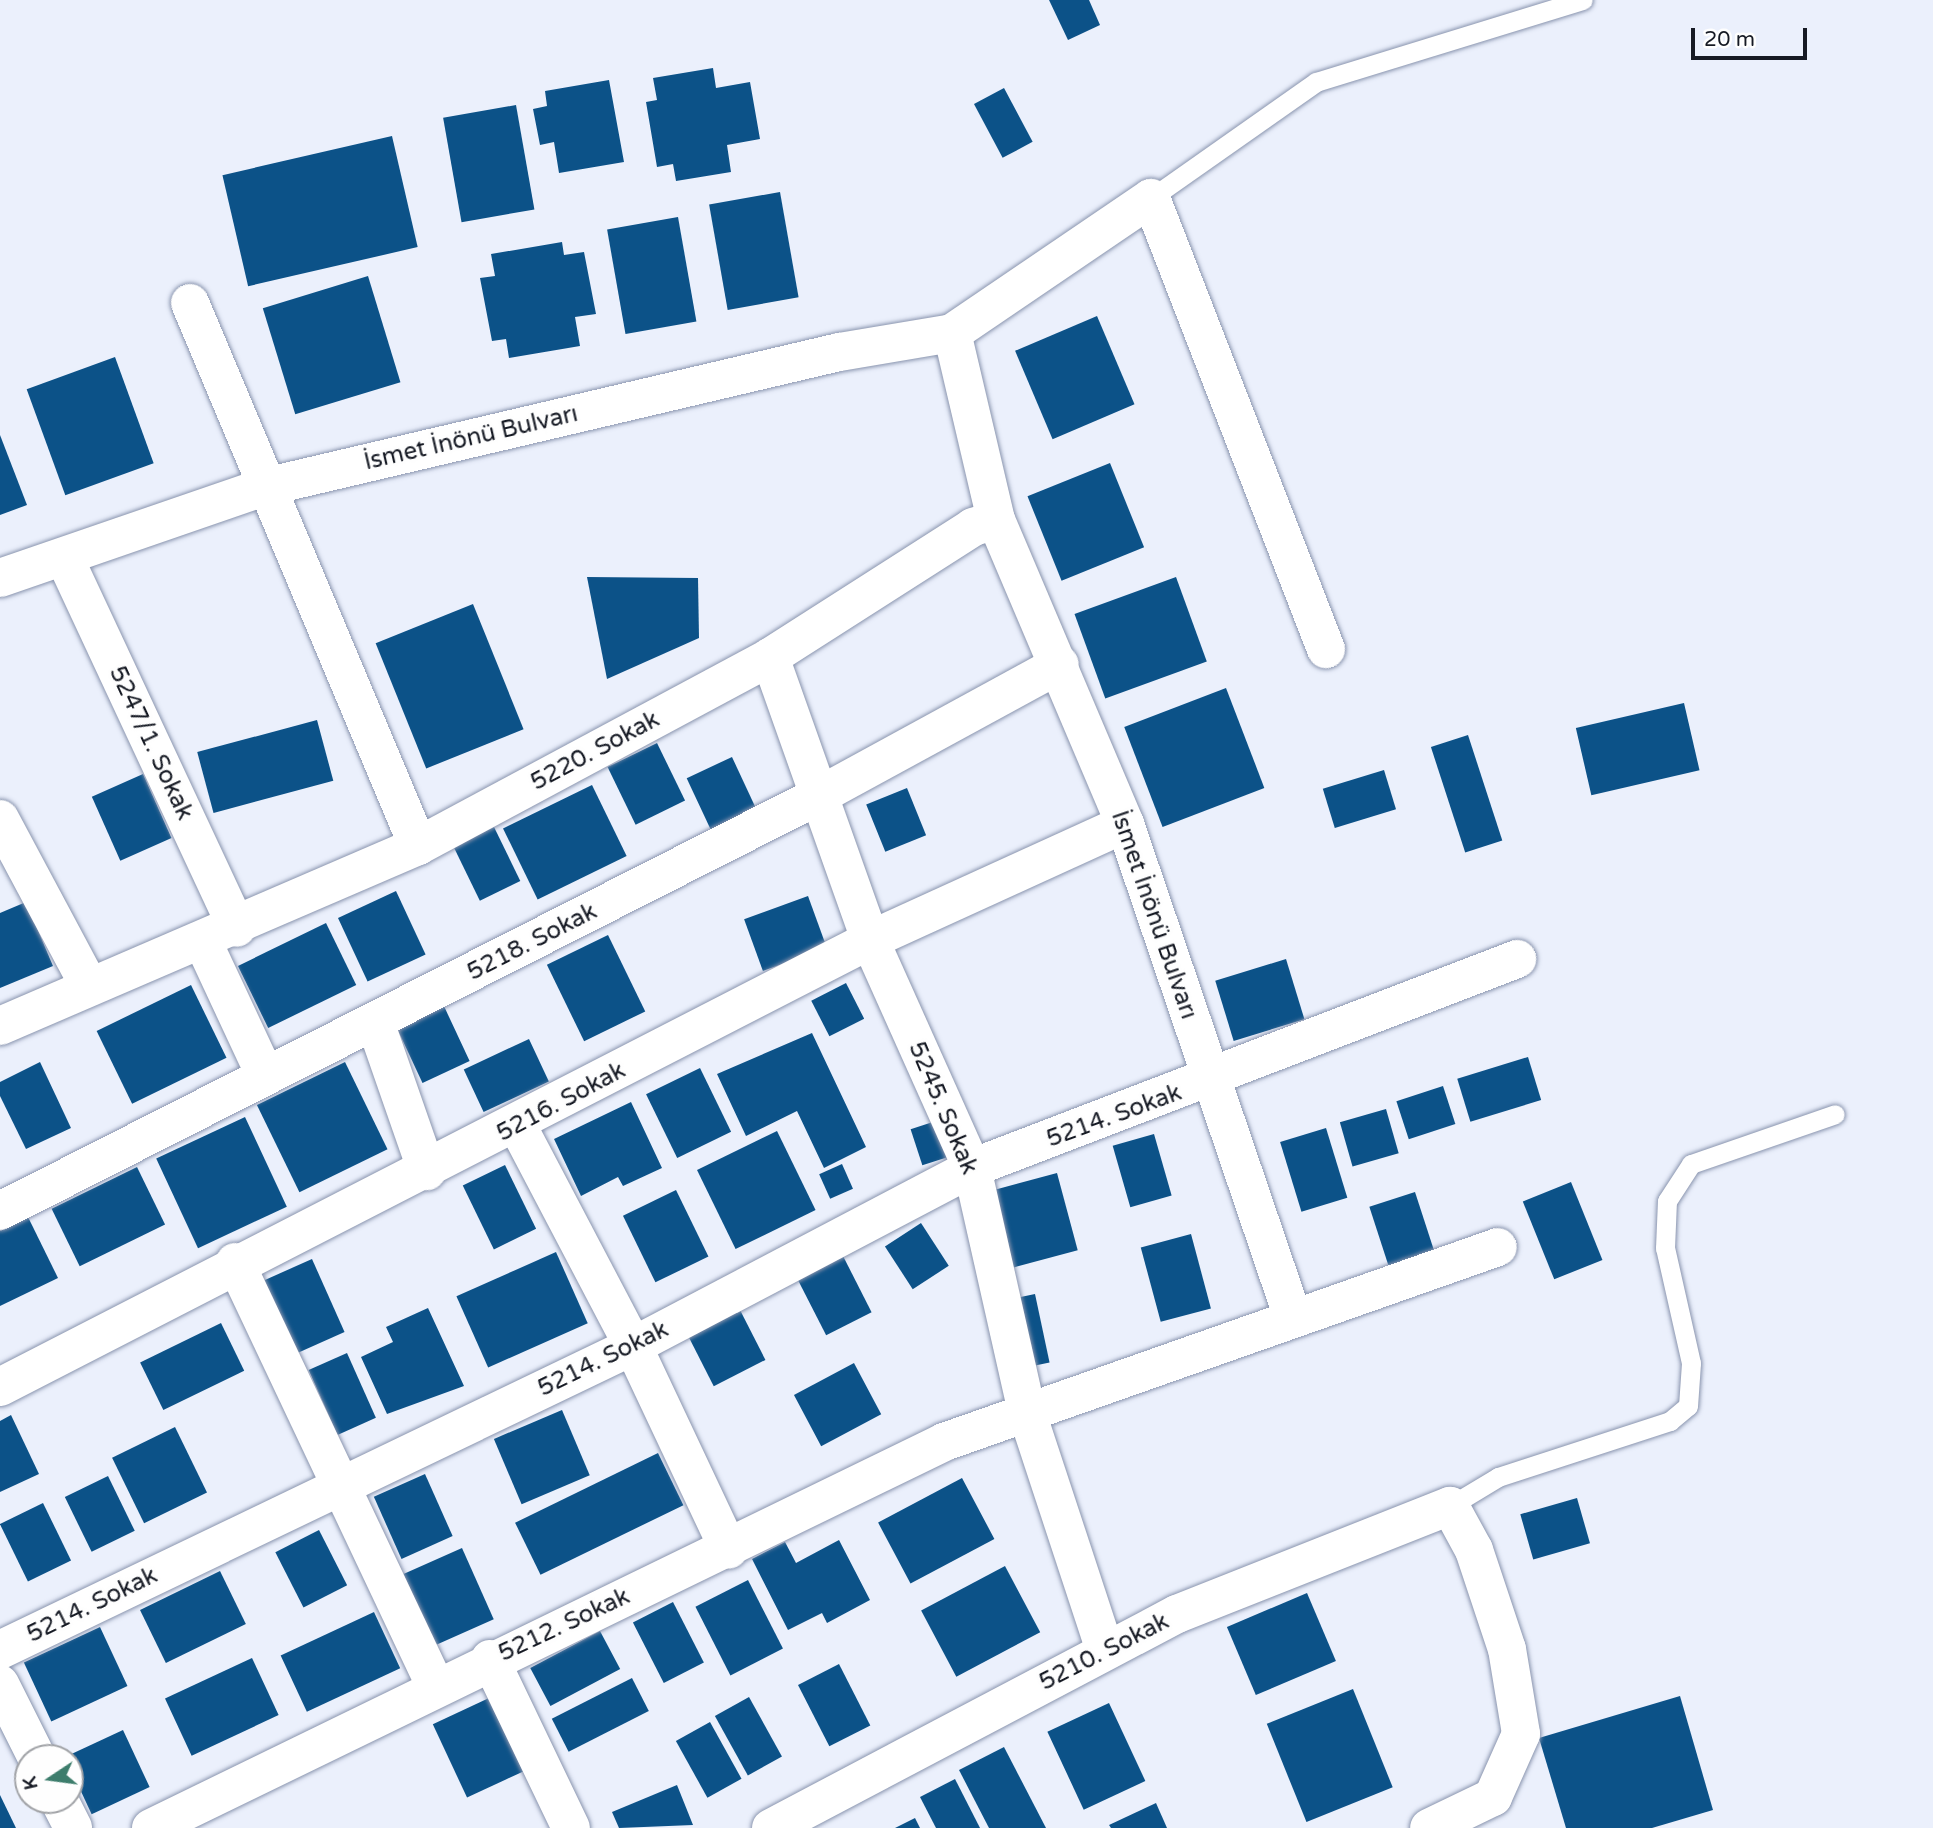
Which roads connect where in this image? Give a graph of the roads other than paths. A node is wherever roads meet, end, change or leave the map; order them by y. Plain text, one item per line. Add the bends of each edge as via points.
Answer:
1 (1583, 0) edge
2 (1151, 198) junction
3 (191, 303) dead end
4 (952, 333) junction
5 (265, 487) junction
6 (996, 520) junction
7 (64, 557) junction
8 (0, 578) edge
9 (1326, 649) dead end
10 (770, 657) junction
11 (1060, 664) junction
12 (820, 795) junction
13 (0, 819) edge
14 (1125, 824) junction
15 (418, 846) junction
16 (220, 935) junction
17 (870, 940) junction
18 (1517, 959) dead end
19 (89, 986) junction
20 (375, 1023) junction
21 (0, 1026) edge
22 (264, 1073) junction
23 (1210, 1081) junction
24 (1835, 1114) dead end
25 (517, 1125) junction
26 (972, 1168) junction
27 (427, 1171) junction
28 (0, 1211) edge
29 (1498, 1247) dead end
30 (235, 1262) junction
31 (1293, 1318) junction
32 (633, 1346) junction
33 (0, 1387) edge
34 (1027, 1413) junction
35 (335, 1485) junction
36 (1450, 1506) junction
37 (729, 1550) junction
38 (0, 1650) edge
39 (1105, 1650) junction
40 (489, 1659) junction
41 (0, 1684) edge
42 (435, 1685) junction
43 (30, 1744) edge
44 (152, 1828) edge
45 (570, 1828) edge
46 (771, 1828) edge
47 (1429, 1828) edge

1 - 2 lane via 1316,82
2 - 4 street
2 - 9 street
3 - 5 street
4 - 5 street, İsmet İnönü Bulvarı via 839,352
4 - 6 street
5 - 7 street, İsmet İnönü Bulvarı
5 - 15 street
6 - 10 street, 5220. Sokak via 973,527
6 - 11 street, İsmet İnönü Bulvarı
7 - 8 street, İsmet İnönü Bulvarı
7 - 16 street, 5247/1. Sokak
10 - 12 street, 5245. Sokak
10 - 15 street, 5220. Sokak
11 - 12 street, 5218. Sokak
11 - 14 street, İsmet İnönü Bulvarı
12 - 17 street, 5245. Sokak
12 - 20 street, 5218. Sokak
13 - 19 street
14 - 17 street, 5216. Sokak
14 - 23 street, İsmet İnönü Bulvarı
15 - 16 street, 5220. Sokak
16 - 19 street, 5220. Sokak
16 - 22 street, 5247/1. Sokak
17 - 25 street, 5216. Sokak
17 - 26 street, 5245. Sokak
18 - 23 street, 5214. Sokak
19 - 21 street, 5220. Sokak
20 - 22 street, 5218. Sokak
20 - 27 street
22 - 28 street, 5218. Sokak
23 - 26 street, 5214. Sokak
23 - 31 street, İsmet İnönü Bulvarı
24 - 36 lane via 1691,1164 1667,1201 1665,1248 1691,1363 1688,1406 1670,1421 1498,1477
25 - 27 street, 5216. Sokak
25 - 32 street
26 - 32 street, 5214. Sokak
26 - 34 street, 5245. Sokak
27 - 30 street, 5216. Sokak
29 - 31 street, 5212. Sokak
30 - 33 street, 5216. Sokak
30 - 35 street
31 - 34 street, 5212. Sokak
32 - 35 street, 5214. Sokak
32 - 37 street
34 - 37 street, 5212. Sokak via 980,1434 944,1442
34 - 39 street, 5245. Sokak
35 - 38 street, 5214. Sokak
35 - 42 street
36 - 39 street, 5210. Sokak via 1177,1614
36 - 47 street via 1474,1550 1507,1648 1521,1734 1493,1797
37 - 40 street, 5212. Sokak
39 - 46 street, 5210. Sokak
40 - 42 street, 5212. Sokak
40 - 45 street
41 - 43 street
42 - 44 street, 5212. Sokak

